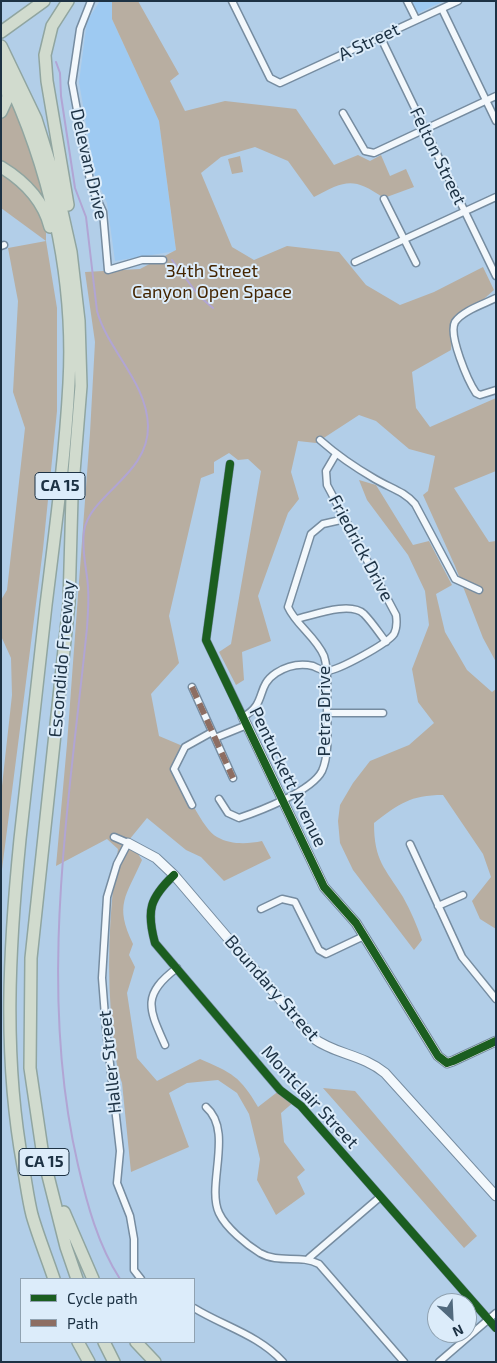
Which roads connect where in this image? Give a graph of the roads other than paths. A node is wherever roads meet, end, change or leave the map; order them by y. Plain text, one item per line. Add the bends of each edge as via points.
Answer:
1 (32, 1) edge
2 (44, 1) edge
3 (68, 1) edge
4 (91, 1) edge
5 (407, 1) edge
6 (458, 1) edge
7 (234, 2) edge
8 (442, 9) junction
9 (416, 20) junction
10 (14, 24) junction
11 (1, 32) edge
12 (380, 36) junction
13 (1, 46) edge
14 (1, 67) edge
15 (496, 96) edge
16 (486, 101) junction
17 (1, 112) edge
18 (343, 113) dead end
19 (496, 121) edge
20 (425, 129) junction
21 (1, 167) edge
22 (496, 197) edge
23 (384, 199) dead end
24 (465, 211) junction
25 (404, 240) junction
26 (163, 260) dead end
27 (356, 262) dead end
28 (416, 263) dead end
29 (496, 276) edge
30 (71, 290) junction
31 (496, 298) edge
32 (496, 390) edge
33 (320, 440) dead end
34 (336, 454) junction
35 (230, 464) dead end
36 (345, 519) junction
37 (479, 590) dead end
38 (296, 619) junction
39 (386, 642) junction
40 (326, 671) junction
41 (192, 687) dead end
42 (327, 713) junction
43 (383, 713) dead end
44 (245, 721) junction
45 (214, 735) junction
46 (233, 778) dead end
47 (219, 799) dead end
48 (282, 799) junction
49 (192, 805) dead end
50 (114, 836) dead end
51 (128, 843) junction
52 (410, 844) dead end
53 (174, 875) junction
54 (463, 895) dead end
55 (438, 906) junction
56 (261, 909) dead end
57 (364, 936) junction
58 (177, 968) junction
59 (496, 999) edge
60 (496, 1041) edge
61 (31, 1042) junction
62 (166, 1045) dead end
63 (206, 1107) dead end
64 (496, 1196) edge
65 (380, 1197) junction
66 (309, 1258) junction
67 (54, 1278) edge
68 (77, 1278) edge
69 (93, 1278) edge
70 (140, 1278) edge
71 (195, 1309) edge
72 (496, 1313) edge
73 (488, 1319) junction
74 (496, 1328) edge
75 (79, 1343) edge
76 (104, 1343) edge
77 (137, 1343) edge
78 (89, 1362) edge
79 (114, 1362) edge
80 (155, 1362) edge
81 (283, 1362) edge
82 (404, 1362) edge
83 (439, 1362) edge

1 - 10 highway
2 - 10 highway
3 - 30 highway via 52,26 45,55 72,230
4 - 26 street, Delevan Drive via 80,29 72,83 90,186 103,212 108,270 142,260
5 - 9 street
6 - 8 street, A Street
7 - 12 street, A Street via 270,78 280,83
8 - 9 street, A Street
8 - 16 street
9 - 12 street, A Street
10 - 11 highway
12 - 20 street, Felton Street
13 - 30 highway, Escondido Freeway / CA 15 via 28,100 44,146 67,229
14 - 17 highway via 8,97
14 - 30 highway, Escondido Freeway / CA 15 via 40,163
15 - 16 street
16 - 19 street
16 - 20 street
18 - 20 street via 365,151 374,153
20 - 24 street, Felton Street
21 - 30 highway via 30,190 47,214
22 - 24 street
23 - 25 street
24 - 25 street
24 - 29 street, Felton Street
25 - 27 street
25 - 28 street
30 - 61 highway, Escondido Freeway / CA 15 via 81,386 68,603 31,958
30 - 67 highway, Escondido Freeway / CA 15 via 67,413 30,736 9,969 10,1061 20,1151 32,1214
31 - 32 street via 462,316 456,321 453,332 474,389 480,395
33 - 34 street
34 - 36 street, Friedrick Drive via 327,467 326,485
34 - 37 street via 377,480 406,493 455,579
35 - 44 street, Pentuckett Avenue via 206,640
36 - 38 street, Petra Drive via 323,524 307,541 288,606
36 - 39 street, Friedrick Drive via 396,615 396,628
38 - 39 street via 352,607 363,613
38 - 40 street, Petra Drive via 317,644
39 - 40 street
40 - 42 street, Petra Drive
40 - 44 street via 297,665 275,674
41 - 45 street
42 - 43 street
42 - 48 street, Petra Drive via 326,754 322,770 309,785
44 - 45 street
44 - 48 street, Pentuckett Avenue
45 - 46 street
45 - 49 street via 186,747 174,768
47 - 48 street, Petra Drive via 228,813 239,818
48 - 57 street, Pentuckett Avenue via 324,887
50 - 51 street, Boundary Street
51 - 53 street, Boundary Street via 156,858
51 - 70 street, Haller Street via 106,897 102,978 120,1151 117,1182 130,1216 134,1270
52 - 55 street
53 - 58 street, Montclair Street via 153,901 150,920 155,943
53 - 64 street, Boundary Street via 313,1038 329,1048 368,1060 386,1073
54 - 55 street
55 - 59 street via 462,957
56 - 57 street via 282,899 295,902 319,950 326,954
57 - 60 street, Pentuckett Avenue via 438,1056 447,1062 453,1061
58 - 62 street via 159,984 152,997 151,1012
58 - 65 street, Montclair Street via 280,1090 301,1106
61 - 68 highway, Escondido Freeway / CA 15 via 34,1102 43,1156
61 - 69 highway via 57,1191 66,1220
63 - 66 street via 213,1113 218,1130 216,1205 223,1220 261,1253 276,1258
65 - 66 street
65 - 73 street, Montclair Street
66 - 82 street via 319,1264
71 - 81 street via 245,1333
72 - 73 street
73 - 74 street, Montclair Street
73 - 83 street
75 - 78 highway
76 - 79 highway
77 - 80 highway

